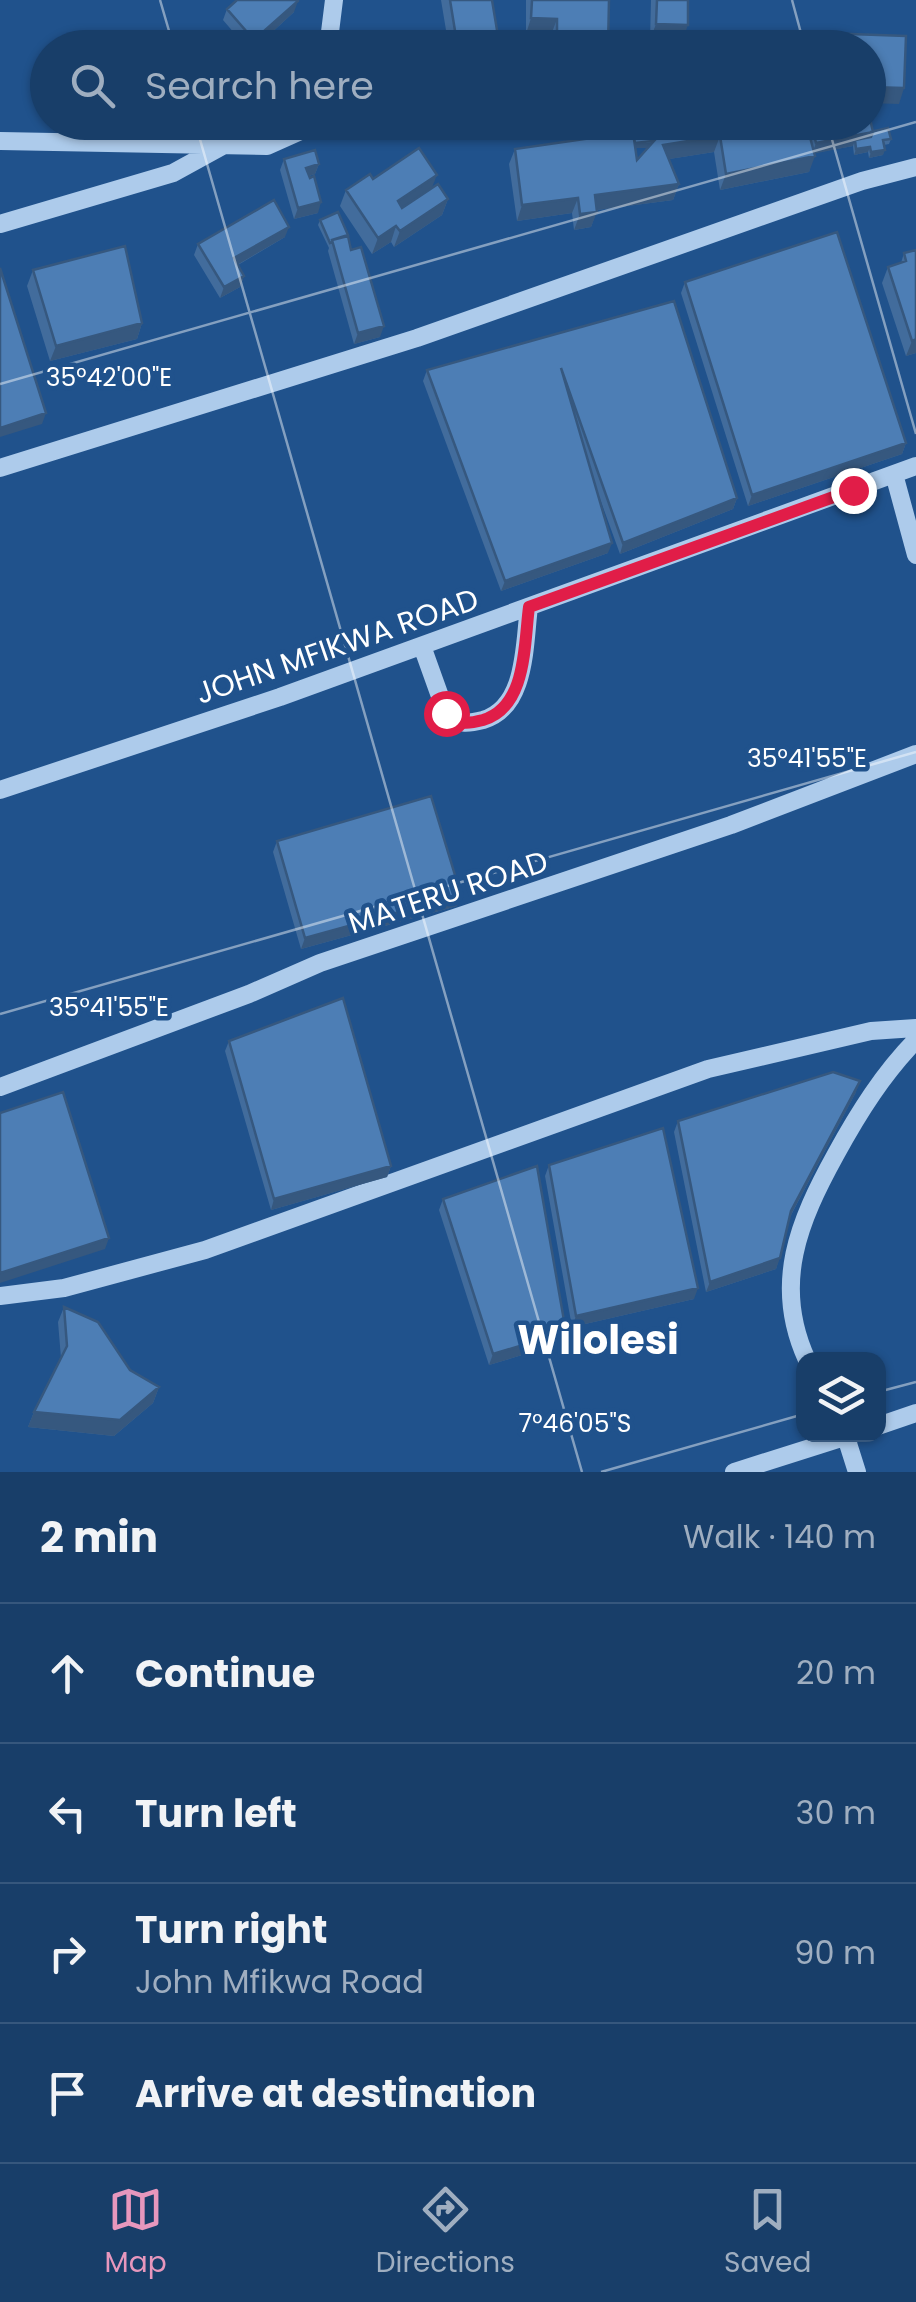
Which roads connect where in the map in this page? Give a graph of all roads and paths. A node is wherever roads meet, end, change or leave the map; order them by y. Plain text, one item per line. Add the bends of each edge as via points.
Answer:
1 (334, 0) edge
2 (330, 30) edge
3 (283, 140) edge
4 (0, 142) edge
5 (224, 145) junction
6 (916, 167) edge
7 (0, 224) edge
8 (916, 466) edge
9 (0, 468) edge
10 (894, 474) junction
11 (916, 555) edge
12 (529, 607) junction
13 (422, 646) junction
14 (916, 754) edge
15 (0, 790) edge
16 (916, 1028) edge
17 (916, 1040) edge
18 (0, 1087) edge
19 (0, 1296) edge
20 (805, 1352) edge
21 (916, 1414) edge
22 (886, 1423) edge
23 (827, 1442) edge
24 (851, 1442) edge
25 (734, 1472) edge
26 (857, 1472) edge

1 - 2 street
3 - 5 street
4 - 5 street
5 - 7 street via 172,174
6 - 9 street via 417,338
8 - 10 street, JOHN MFIKWA ROAD
10 - 11 street
10 - 12 street, JOHN MFIKWA ROAD
12 - 13 street, JOHN MFIKWA ROAD
12 - 13 street via 518,684 494,716 454,721
13 - 15 street, JOHN MFIKWA ROAD
14 - 18 street, MATERU ROAD via 731,825 320,963
16 - 19 street via 870,1031 708,1069 205,1250 64,1288
17 - 20 street via 857,1115 799,1228 791,1295
21 - 22 street
23 - 25 street
24 - 26 street

